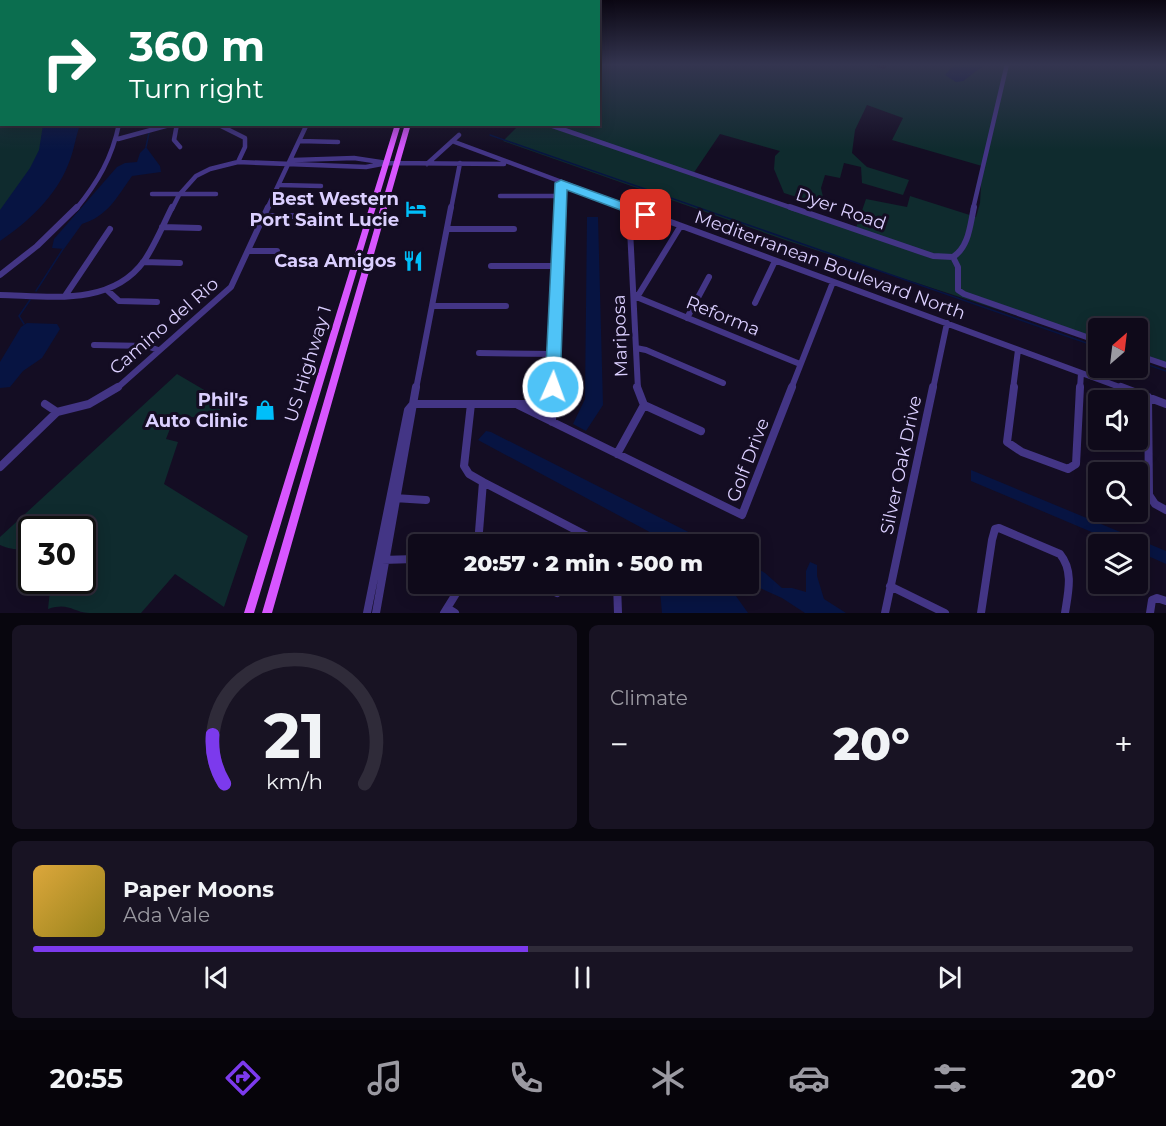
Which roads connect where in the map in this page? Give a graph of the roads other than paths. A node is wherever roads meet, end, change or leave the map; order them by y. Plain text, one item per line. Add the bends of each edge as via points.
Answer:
1 (1000, 93) edge
2 (119, 126) edge
3 (167, 126) edge
4 (175, 126) edge
5 (221, 126) edge
6 (306, 126) edge
7 (397, 126) edge
8 (407, 126) edge
9 (553, 126) edge
10 (459, 135) dead end
11 (118, 139) junction
12 (300, 141) junction
13 (452, 141) junction
14 (338, 142) dead end
15 (180, 147) dead end
16 (238, 162) junction
17 (387, 163) junction
18 (460, 163) junction
19 (288, 164) junction
20 (397, 164) junction
21 (427, 164) junction
22 (509, 164) junction
23 (561, 183) junction
24 (280, 185) junction
25 (321, 186) dead end
26 (152, 194) dead end
27 (216, 194) dead end
28 (179, 195) junction
29 (500, 196) dead end
30 (561, 196) junction
31 (629, 209) junction
32 (266, 216) junction
33 (310, 216) dead end
34 (162, 227) junction
35 (680, 227) junction
36 (199, 228) dead end
37 (110, 229) dead end
38 (447, 229) junction
39 (514, 229) dead end
40 (249, 251) junction
41 (277, 251) dead end
42 (953, 257) junction
43 (775, 261) junction
44 (143, 262) junction
45 (180, 263) dead end
46 (491, 266) dead end
47 (558, 266) junction
48 (0, 275) edge
49 (709, 277) dead end
50 (833, 282) junction
51 (107, 290) junction
52 (0, 295) edge
53 (65, 296) junction
54 (634, 296) junction
55 (158, 302) dead end
56 (344, 302) junction
57 (755, 303) dead end
58 (432, 306) junction
59 (506, 306) dead end
60 (353, 316) junction
61 (687, 318) junction
62 (339, 319) junction
63 (947, 323) junction
64 (348, 333) junction
65 (1088, 337) edge
66 (94, 345) dead end
67 (636, 348) junction
68 (158, 350) junction
69 (1018, 350) junction
70 (479, 353) dead end
71 (554, 354) junction
72 (1148, 359) edge
73 (800, 364) junction
74 (1166, 365) edge
75 (1081, 373) junction
76 (723, 383) dead end
77 (1128, 390) edge
78 (1148, 397) joint
79 (45, 404) dead end
80 (413, 404) junction
81 (471, 404) junction
82 (552, 404) junction
83 (1166, 404) edge
84 (518, 405) junction
85 (644, 405) junction
86 (57, 412) junction
87 (552, 422) junction
88 (701, 431) dead end
89 (617, 454) junction
90 (0, 468) edge
91 (483, 482) junction
92 (394, 498) junction
93 (426, 500) dead end
94 (1166, 510) edge
95 (479, 534) edge
96 (584, 534) edge
97 (382, 560) junction
98 (408, 560) edge
99 (890, 586) junction
100 (457, 594) edge
101 (617, 594) edge
102 (1166, 601) edge
103 (449, 611) edge
104 (249, 613) edge
105 (267, 613) edge
106 (367, 613) edge
107 (376, 613) edge
108 (618, 613) edge
109 (885, 613) edge
110 (945, 613) edge
111 (981, 613) edge
112 (1065, 613) edge
113 (1150, 613) edge

1 - 42 street via 965,245
2 - 11 street
3 - 11 street
4 - 15 street via 174,140
5 - 16 street via 245,138 246,147
6 - 12 street, Camino del Rio
7 - 17 main road, US Highway 1
8 - 20 main road, US Highway 1
9 - 42 street, Dyer Road via 933,256
10 - 13 street
11 - 48 street via 95,185 74,210 54,232
12 - 14 street
12 - 19 street, Camino del Rio
13 - 21 street
13 - 22 street, Mediterranean Boulevard North
16 - 19 street
16 - 28 street via 196,176
17 - 19 street via 366,167
17 - 20 street
17 - 56 main road, US Highway 1
18 - 21 street
18 - 22 street
18 - 38 street
19 - 24 street, Camino del Rio
20 - 21 street
20 - 60 main road, US Highway 1
22 - 23 street, Mediterranean Boulevard North
23 - 30 street
23 - 31 street, Mediterranean Boulevard North
24 - 25 street
24 - 32 street, Camino del Rio
26 - 28 street
27 - 28 street
28 - 34 street
29 - 30 street
30 - 47 street
31 - 35 street, Mediterranean Boulevard North
31 - 54 street, Mariposa
32 - 33 street
32 - 40 street, Camino del Rio
34 - 36 street
34 - 44 street
35 - 43 street, Mediterranean Boulevard North
35 - 54 street via 642,290
37 - 53 street
38 - 39 street
38 - 58 street
40 - 41 street
40 - 68 street, Camino del Rio via 231,287
42 - 65 street via 958,267 958,290 964,294
43 - 50 street, Mediterranean Boulevard North
43 - 57 street
44 - 45 street
44 - 51 street
46 - 47 street
47 - 71 street
49 - 61 street
50 - 63 street, Mediterranean Boulevard North
50 - 73 street, Golf Drive
51 - 53 street
51 - 55 street via 119,301
52 - 53 street
54 - 61 street, Reforma
54 - 67 street, Mariposa
56 - 60 main road
56 - 62 main road, US Highway 1
58 - 59 street
58 - 80 street
60 - 64 main road, US Highway 1
61 - 73 street, Reforma
62 - 64 main road
62 - 104 main road, US Highway 1
63 - 69 street, Mediterranean Boulevard North
63 - 99 street, Silver Oak Drive
64 - 105 main road, US Highway 1
66 - 68 street via 147,346
67 - 76 street
67 - 85 street, Mariposa via 638,386
68 - 86 street, Camino del Rio via 111,393 89,404
69 - 75 street, Mediterranean Boulevard North
69 - 75 street via 1007,442 1022,452 1068,469 1076,464
70 - 71 street
71 - 82 street
72 - 74 street
73 - 89 street, Golf Drive via 742,515
75 - 77 street, Mediterranean Boulevard North
78 - 83 street, Mediterranean Boulevard North
78 - 94 street via 1149,495
79 - 86 street
80 - 81 street, Golf Drive
80 - 92 street
81 - 84 street, Golf Drive
81 - 91 street via 464,466
82 - 84 street, Golf Drive
82 - 87 street
84 - 87 street, Golf Drive
85 - 88 street
85 - 89 street
86 - 90 street
87 - 89 street, Golf Drive
91 - 95 street
91 - 96 street
92 - 93 street
92 - 97 street
97 - 98 street
97 - 106 street
97 - 107 street
99 - 109 street, Silver Oak Drive
99 - 110 street
100 - 103 street
101 - 108 street
102 - 113 street via 1152,600
111 - 112 street via 992,540 999,528 1065,558

